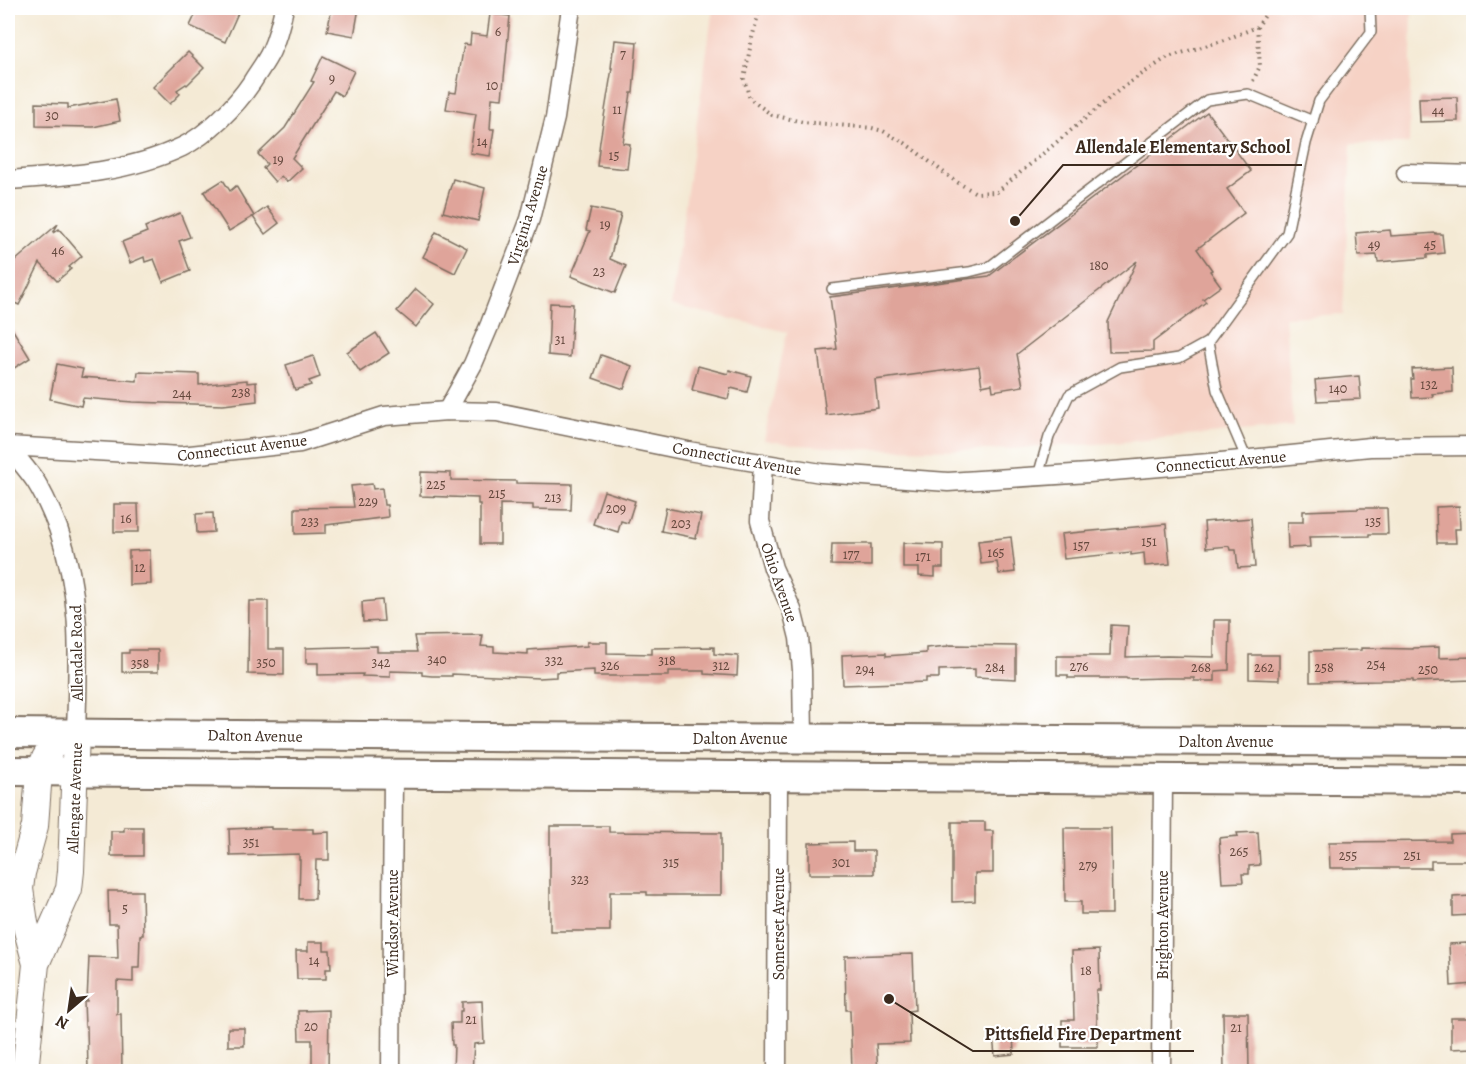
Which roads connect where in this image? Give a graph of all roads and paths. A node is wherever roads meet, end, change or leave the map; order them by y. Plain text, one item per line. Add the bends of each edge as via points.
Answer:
1 (284, 8) edge
2 (572, 8) edge
3 (760, 8) edge
4 (1270, 8) edge
5 (1370, 8) edge
6 (1257, 27) junction
7 (1248, 94) junction
8 (1313, 121) junction
9 (1406, 172) dead end
10 (1473, 175) edge
11 (38, 178) junction
12 (8, 180) edge
13 (8, 190) edge
14 (832, 289) dead end
15 (1208, 342) junction
16 (447, 411) junction
17 (8, 446) edge
18 (1473, 446) edge
19 (1247, 459) junction
20 (763, 463) junction
21 (1038, 476) junction
22 (8, 733) edge
23 (76, 733) junction
24 (803, 738) junction
25 (1473, 742) edge
26 (8, 771) edge
27 (39, 772) junction
28 (74, 772) junction
29 (393, 774) junction
30 (778, 776) junction
31 (1163, 778) junction
32 (1473, 781) edge
33 (36, 964) junction
34 (26, 1071) edge
35 (391, 1071) edge
36 (777, 1071) edge
37 (1161, 1071) edge

1 - 11 street via 271,53 245,92 216,124 183,147 131,166
2 - 16 street, Virginia Avenue via 555,118 530,219 486,334
3 - 6 path via 744,79 750,99 772,116 883,131 976,193 997,192 1124,86 1168,57
4 - 6 path
5 - 8 lane via 1371,32 1319,101
6 - 7 path via 1260,66
7 - 8 lane
7 - 14 lane via 1207,100 989,267
8 - 15 lane via 1287,233
9 - 10 street
11 - 12 street
11 - 13 street
15 - 19 lane via 1217,390
15 - 21 lane via 1179,358 1120,367 1069,395 1049,437
16 - 17 street, Connecticut Avenue via 384,416 300,443 181,456
16 - 20 street, Connecticut Avenue via 497,412
17 - 23 street, Allendale Road via 36,483 66,551 77,620
18 - 19 street, Connecticut Avenue via 1370,447
19 - 21 street, Connecticut Avenue
20 - 21 street, Connecticut Avenue via 821,473 948,482
20 - 24 street, Ohio Avenue via 760,521 799,638
22 - 23 main road, Dalton Avenue
23 - 24 main road, Dalton Avenue
23 - 27 street, Allengate Avenue via 52,747
23 - 28 street, Allengate Avenue
24 - 25 main road, Dalton Avenue
26 - 27 main road
27 - 28 main road
27 - 33 street, Allengate Avenue via 35,826 20,890
28 - 29 main road
28 - 33 street, Allengate Avenue via 69,889
29 - 30 main road
29 - 35 street, Windsor Avenue
30 - 31 main road
30 - 36 street, Somerset Avenue
31 - 32 main road
31 - 37 street, Brighton Avenue
33 - 34 street, Allengate Avenue

